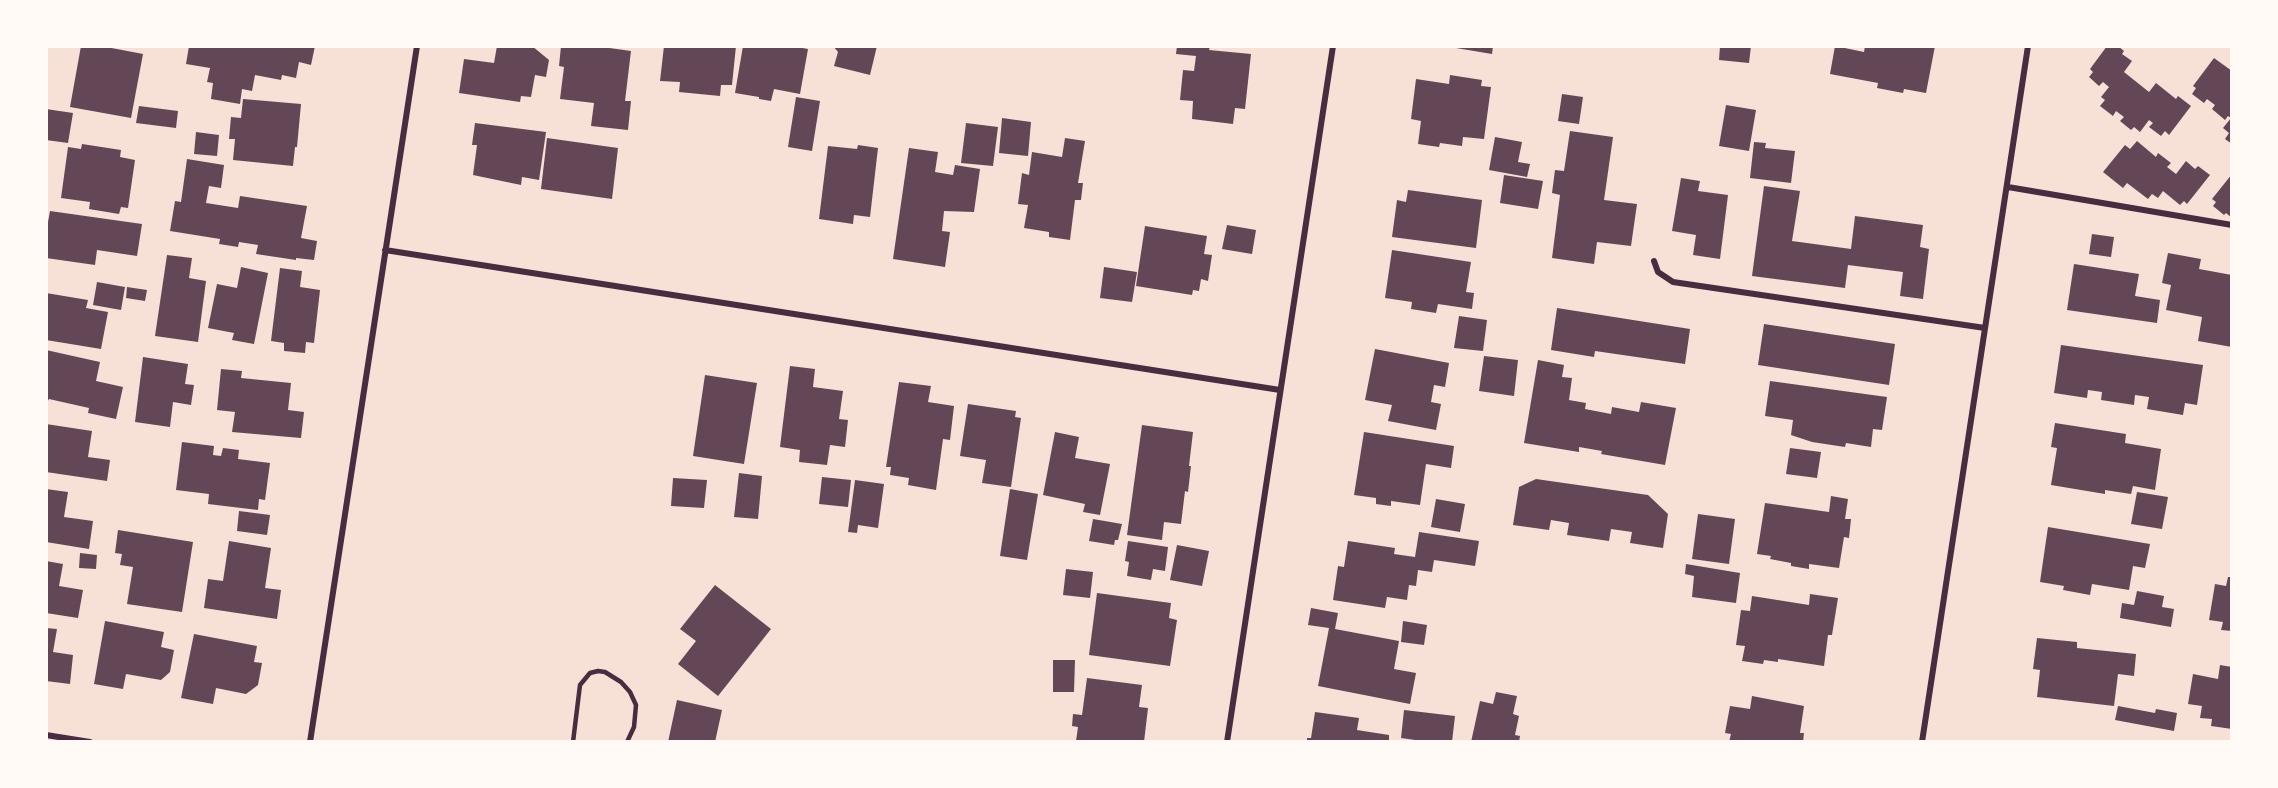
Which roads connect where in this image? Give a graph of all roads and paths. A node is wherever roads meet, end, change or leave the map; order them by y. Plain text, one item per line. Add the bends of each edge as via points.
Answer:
1 (417, 46) edge
2 (1333, 46) edge
3 (2028, 46) edge
4 (2008, 187) junction
5 (2232, 225) edge
6 (385, 250) junction
7 (1654, 261) dead end
8 (1985, 328) junction
9 (1280, 390) junction
10 (46, 735) edge
11 (90, 741) edge
12 (310, 741) edge
13 (573, 741) edge
14 (627, 741) edge
15 (1227, 741) edge
16 (1922, 741) edge

1 - 6 street
2 - 9 street
3 - 4 street
4 - 5 street
4 - 8 street
6 - 9 street
6 - 12 street
7 - 8 street via 1658,272 1672,282
8 - 16 street
9 - 15 street
10 - 11 street
13 - 14 lane via 580,686 584,678 598,671 621,682 636,705 634,727

